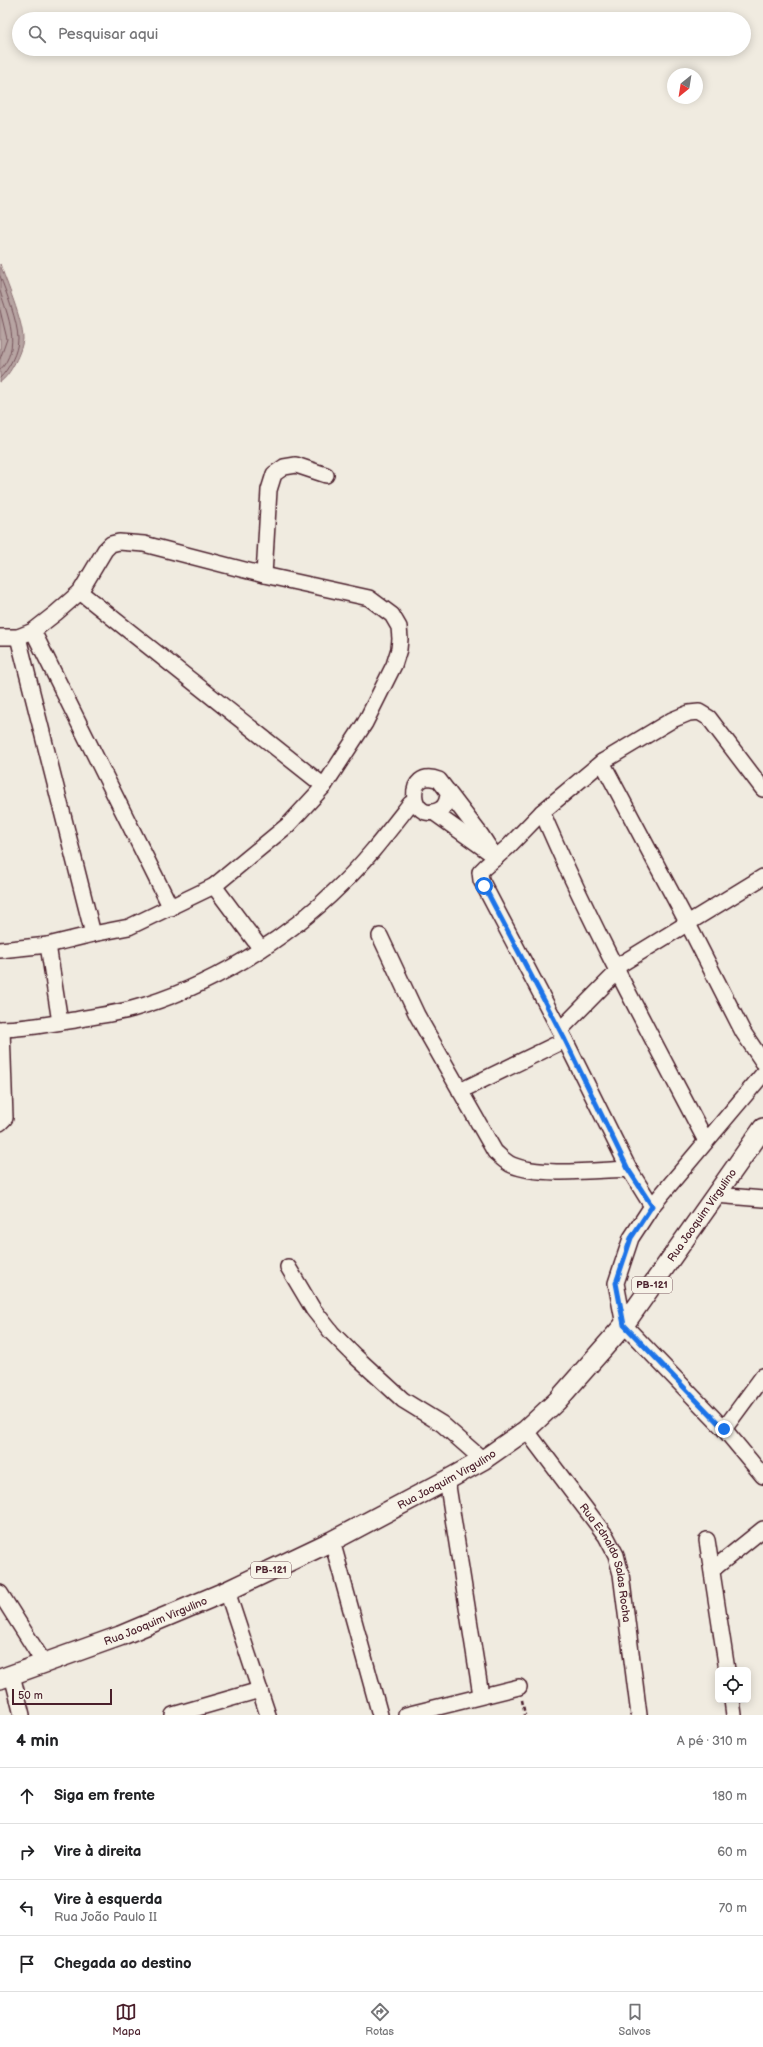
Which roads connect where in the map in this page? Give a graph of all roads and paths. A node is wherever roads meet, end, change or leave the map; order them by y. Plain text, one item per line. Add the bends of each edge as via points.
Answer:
1 (326, 475) dead end
2 (264, 575) junction
3 (80, 592) junction
4 (33, 631) junction
5 (0, 637) edge
6 (18, 637) junction
7 (602, 762) junction
8 (324, 786) junction
9 (763, 789) edge
10 (448, 792) junction
11 (415, 801) junction
12 (433, 812) junction
13 (542, 812) junction
14 (496, 858) junction
15 (763, 877) edge
16 (214, 886) junction
17 (171, 908) junction
18 (688, 922) junction
19 (93, 934) junction
20 (380, 936) dead end
21 (48, 945) junction
22 (261, 949) junction
23 (0, 950) edge
24 (617, 969) junction
25 (60, 1022) junction
26 (1, 1029) edge
27 (562, 1035) junction
28 (763, 1062) edge
29 (763, 1074) edge
30 (460, 1091) junction
31 (2, 1119) edge
32 (763, 1128) edge
33 (706, 1141) junction
34 (628, 1169) junction
35 (716, 1195) junction
36 (763, 1199) edge
37 (652, 1206) junction
38 (288, 1267) dead end
39 (624, 1325) junction
40 (763, 1376) edge
41 (724, 1429) junction
42 (526, 1430) junction
43 (483, 1460) junction
44 (763, 1476) edge
45 (447, 1480) junction
46 (763, 1529) edge
47 (332, 1540) junction
48 (707, 1540) dead end
49 (712, 1570) junction
50 (227, 1591) junction
51 (0, 1593) edge
52 (44, 1664) junction
53 (727, 1667) edge
54 (6, 1677) edge
55 (519, 1686) dead end
56 (260, 1690) junction
57 (481, 1695) junction
58 (732, 1703) edge
59 (22, 1715) edge
60 (173, 1715) edge
61 (268, 1715) edge
62 (380, 1715) edge
63 (406, 1715) edge
64 (639, 1715) edge
65 (734, 1715) edge

1 - 2 street via 296,465 284,467 274,474 269,490
2 - 3 street via 144,544 119,542 111,544 105,550
2 - 8 street via 369,598 392,615 399,627 399,649 394,665 365,723
3 - 4 street
3 - 8 street
4 - 6 street
4 - 17 street
5 - 6 street
6 - 19 street
7 - 9 street via 672,720 699,712 709,718
7 - 13 street
7 - 18 street
8 - 16 street via 288,825
10 - 11 street via 439,780 426,779 416,788
10 - 12 street via 445,805
10 - 14 street
11 - 12 street via 422,810
11 - 22 street via 341,886
12 - 14 street
13 - 14 street
13 - 24 street via 559,853
14 - 27 street via 480,872 481,880
15 - 18 street
16 - 17 street
16 - 22 street
17 - 19 street via 129,927
18 - 24 street
18 - 28 street via 743,1032
19 - 21 street
20 - 30 street via 417,1015
21 - 23 street
21 - 25 street
22 - 25 street via 218,975 168,996 132,1009
24 - 27 street
24 - 33 street
25 - 26 street
26 - 31 street
27 - 30 street
27 - 34 street
29 - 33 street
30 - 34 street via 495,1152 514,1166 543,1171
32 - 35 main road, Rua Jaoquim Virgulino / PB-121
33 - 37 street
34 - 37 street
35 - 36 street
35 - 39 main road, Rua Jaoquim Virgulino / PB-121
37 - 39 street via 631,1238 616,1283
38 - 43 street via 313,1309 355,1356 403,1400 442,1424
39 - 41 street
39 - 42 main road, Rua Jaoquim Virgulino / PB-121 via 557,1401
40 - 41 street
41 - 44 street
42 - 43 main road, Rua Jaoquim Virgulino / PB-121
42 - 64 street, Rua Ednaldo Salas Rocha via 594,1519 616,1556 621,1574
43 - 45 main road, Rua Jaoquim Virgulino / PB-121
45 - 47 main road, Rua Jaoquim Virgulino / PB-121
45 - 57 street
46 - 49 street
47 - 50 main road, Rua Jaoquim Virgulino / PB-121
47 - 62 street
48 - 49 street
49 - 53 street
50 - 52 main road, Rua Jaoquim Virgulino / PB-121 via 120,1636
50 - 56 street
51 - 52 street
52 - 54 main road, Rua Jaoquim Virgulino / PB-121
54 - 59 street, Rua Jaoquim Virgulino
55 - 57 street
56 - 60 street
56 - 61 street
57 - 63 street
58 - 65 street

